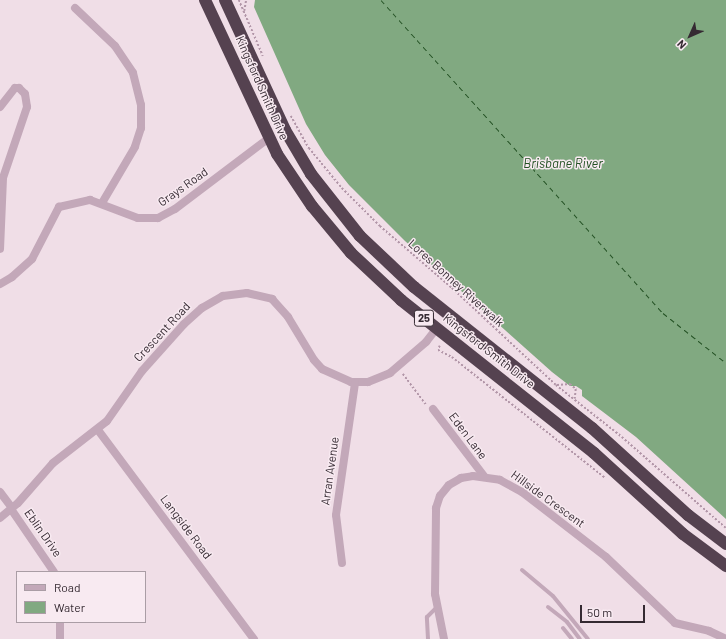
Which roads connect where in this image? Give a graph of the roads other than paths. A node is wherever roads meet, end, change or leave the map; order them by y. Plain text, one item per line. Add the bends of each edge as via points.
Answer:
1 (205, 0) edge
2 (225, 0) edge
3 (76, 8) dead end
4 (0, 107) edge
5 (269, 138) junction
6 (102, 203) junction
7 (0, 248) edge
8 (0, 284) edge
9 (437, 328) junction
10 (354, 383) junction
11 (431, 408) road end
12 (98, 430) junction
13 (484, 476) junction
14 (0, 492) edge
15 (12, 509) junction
16 (0, 518) edge
17 (726, 544) edge
18 (342, 563) dead end
19 (726, 566) edge
20 (522, 570) dead end
21 (54, 571) edge
22 (437, 606) junction
23 (548, 607) dead end
24 (60, 623) edge
25 (563, 628) dead end
26 (60, 639) edge
27 (254, 639) edge
28 (428, 639) edge
29 (444, 639) edge
30 (572, 639) edge
31 (580, 639) edge
32 (588, 639) edge
33 (726, 639) edge

1 - 5 highway, Kingsford Smith Drive / 25
2 - 17 highway, Kingsford Smith Drive / 25 via 285,130 311,174 360,236 419,292 610,443 688,515
3 - 6 street via 115,46 135,78 141,105 140,128 135,147
4 - 7 street via 10,92 19,88 25,94 27,105 3,178
5 - 6 street, Grays Road via 161,217 142,219
5 - 9 highway, Kingsford Smith Drive / 25 via 300,190 336,237 384,285
6 - 8 street, Grays Road via 82,200 58,208 44,240 32,259
9 - 10 street via 390,373
9 - 19 highway, Kingsford Smith Drive / 25 via 594,453 683,534
10 - 12 street, Crescent Road via 342,380 322,369 276,302 263,296 234,293 212,301 184,324 161,348
10 - 18 street, Arran Avenue via 336,515
11 - 13 street, Eden Lane
12 - 15 street, Crescent Road via 53,463
12 - 27 street, Langside Road
13 - 22 street, Hillside Crescent via 457,479 446,487 438,500 435,535
13 - 33 street, Hillside Crescent via 511,485 606,557 675,623 709,631
14 - 15 street, Eblin Drive
15 - 16 street, Crescent Road
15 - 21 street, Eblin Drive
20 - 32 lane via 553,596
22 - 28 lane via 427,617
22 - 29 street, Hillside Crescent
23 - 31 lane via 566,621
24 - 26 street
25 - 30 lane

